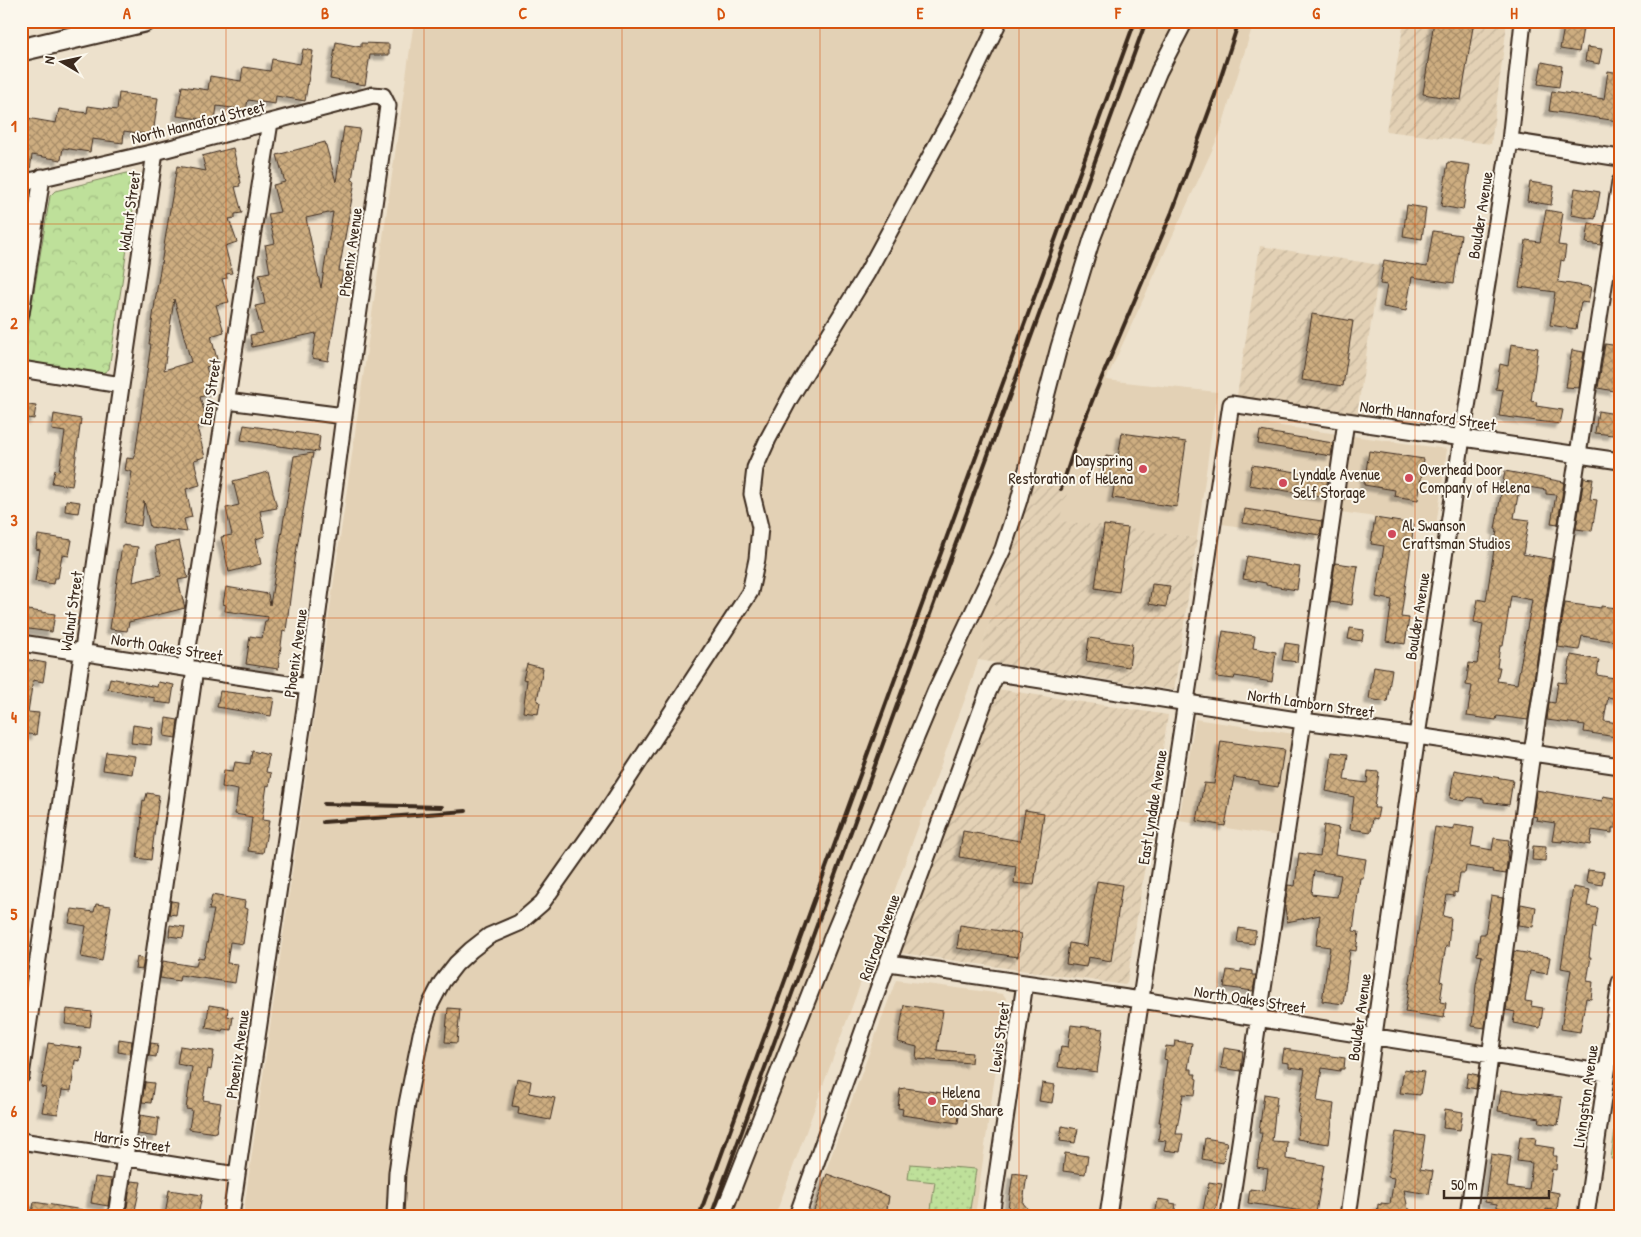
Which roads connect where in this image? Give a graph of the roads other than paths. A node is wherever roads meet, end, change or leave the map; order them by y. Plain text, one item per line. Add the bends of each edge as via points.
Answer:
1 (144, 21) edge
2 (999, 21) edge
3 (1185, 21) edge
4 (1523, 21) edge
5 (21, 50) edge
6 (383, 96) joint
7 (270, 122) junction
8 (1510, 141) junction
9 (155, 152) junction
10 (1620, 158) edge
11 (42, 178) junction
12 (1620, 182) edge
13 (21, 183) edge
14 (21, 313) edge
15 (21, 369) edge
16 (122, 385) junction
17 (227, 401) junction
18 (1231, 404) joint
19 (344, 416) junction
20 (1346, 421) junction
21 (1462, 438) junction
22 (1577, 455) junction
23 (1620, 461) edge
24 (21, 643) edge
25 (83, 652) junction
26 (190, 668) junction
27 (997, 673) joint
28 (308, 688) junction
29 (1186, 702) junction
30 (1304, 721) junction
31 (1416, 736) junction
32 (1532, 753) junction
33 (1620, 766) edge
34 (889, 963) junction
35 (1620, 982) edge
36 (1025, 983) junction
37 (1141, 1000) junction
38 (1259, 1018) junction
39 (1374, 1036) junction
40 (1491, 1054) junction
41 (1606, 1073) junction
42 (21, 1076) edge
43 (21, 1140) edge
44 (125, 1158) junction
45 (236, 1175) junction
46 (116, 1216) edge
47 (231, 1216) edge
48 (394, 1216) edge
49 (722, 1216) edge
50 (797, 1216) edge
51 (991, 1216) edge
52 (1108, 1216) edge
53 (1229, 1216) edge
54 (1348, 1216) edge
55 (1468, 1216) edge
56 (1586, 1216) edge

1 - 5 highway
2 - 48 street via 964,94 867,274 790,398 755,468 752,494 760,527 750,592 607,812 542,902 519,922 489,936 471,950 442,982 430,1005 407,1104
3 - 49 street via 1159,71 1092,239 1003,549 932,699 833,935
4 - 8 street, Boulder Avenue
6 - 7 street, North Hannaford Street via 373,95
6 - 19 street, Phoenix Avenue via 388,106
7 - 9 street, North Hannaford Street
7 - 17 street, Easy Street
8 - 10 street
8 - 21 street, Boulder Avenue
9 - 11 street, North Hannaford Street
9 - 16 street, Walnut Street
11 - 13 street, North Hannaford Street
11 - 14 street
12 - 22 street
15 - 16 street
16 - 25 street, Walnut Street
17 - 19 street
17 - 26 street, Easy Street
18 - 20 street, North Hannaford Street
18 - 29 street, East Lyndale Avenue
19 - 28 street, Phoenix Avenue
20 - 21 street, North Hannaford Street
20 - 30 street
21 - 22 street, North Hannaford Street
21 - 31 street, Boulder Avenue
22 - 23 street, North Hannaford Street
22 - 32 street
24 - 25 street, North Oakes Street
25 - 26 street, North Oakes Street
25 - 42 street, Walnut Street
26 - 28 street, North Oakes Street
26 - 44 street, Easy Street
27 - 29 street, North Lamborn Street
27 - 34 street, Railroad Avenue
28 - 45 street, Phoenix Avenue
29 - 30 street, North Lamborn Street
29 - 37 street, East Lyndale Avenue
30 - 31 street, North Lamborn Street
30 - 38 street
31 - 32 street, North Lamborn Street
31 - 39 street, Boulder Avenue
32 - 33 street, North Lamborn Street
32 - 40 street
34 - 36 street, North Oakes Street
34 - 50 street, Railroad Avenue
35 - 41 street, Livingston Avenue
36 - 37 street, North Oakes Street
36 - 51 street, Lewis Street
37 - 38 street, North Oakes Street
37 - 52 street, East Lyndale Avenue
38 - 39 street, North Oakes Street
38 - 53 street
39 - 40 street, North Oakes Street
39 - 54 street, Boulder Avenue
40 - 41 street, North Oakes Street
40 - 55 street
41 - 56 street, Livingston Avenue
43 - 44 street, Harris Street
44 - 45 street, Harris Street
44 - 46 street, Easy Street
45 - 47 street, Phoenix Avenue

